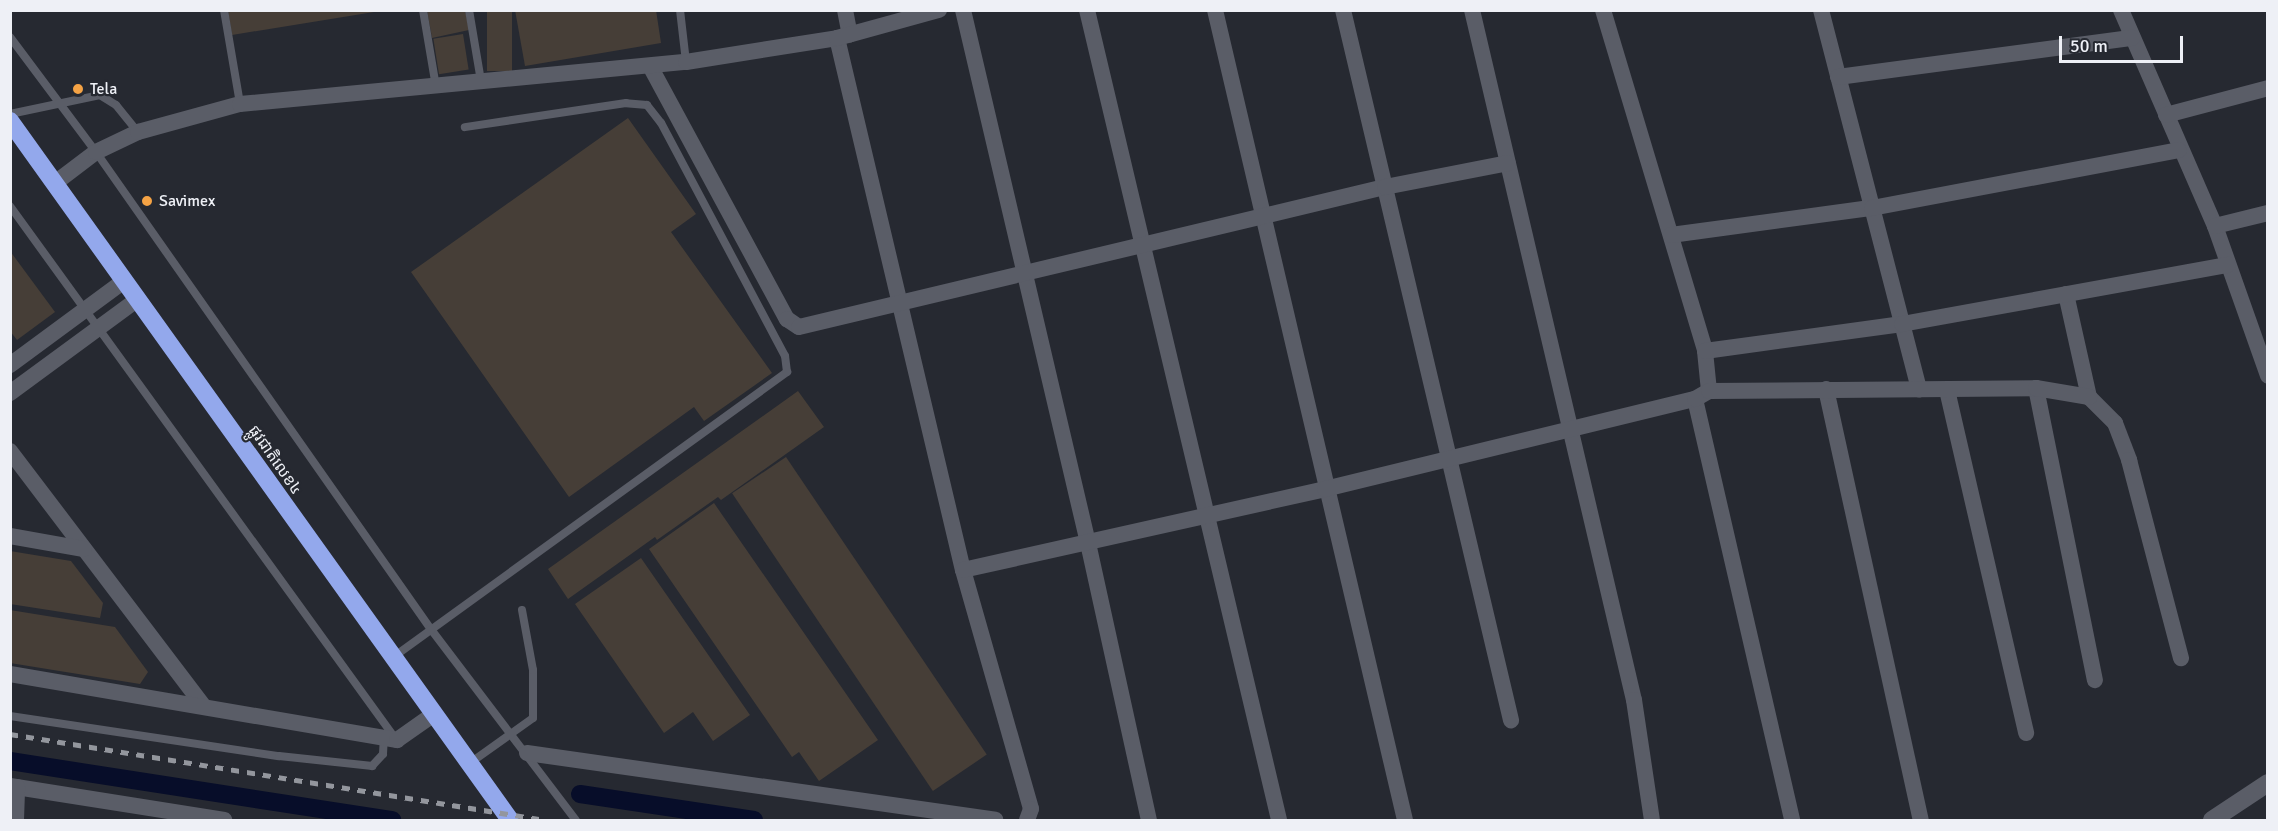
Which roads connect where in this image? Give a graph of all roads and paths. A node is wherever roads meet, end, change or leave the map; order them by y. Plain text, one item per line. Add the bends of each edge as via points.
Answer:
1 (224, 10) edge
2 (423, 10) edge
3 (469, 10) edge
4 (680, 10) edge
5 (845, 10) edge
6 (939, 10) edge
7 (963, 10) edge
8 (1087, 10) edge
9 (1215, 10) edge
10 (1343, 10) edge
11 (1472, 10) edge
12 (1603, 10) edge
13 (1821, 10) edge
14 (2121, 10) edge
15 (10, 37) edge
16 (844, 37) junction
17 (2132, 38) junction
18 (686, 62) junction
19 (650, 66) junction
20 (1838, 77) junction
21 (481, 81) junction
22 (436, 88) junction
23 (2268, 88) edge
24 (56, 101) junction
25 (240, 104) junction
26 (10, 114) edge
27 (2166, 114) junction
28 (10, 121) edge
29 (465, 127) dead end
30 (138, 132) junction
31 (2180, 150) junction
32 (96, 152) junction
33 (1508, 163) junction
34 (55, 183) junction
35 (1386, 187) junction
36 (10, 206) edge
37 (1872, 208) junction
38 (2268, 213) edge
39 (1262, 216) junction
40 (2215, 226) junction
41 (1671, 235) junction
42 (1143, 247) junction
43 (2228, 265) junction
44 (1027, 276) junction
45 (124, 281) junction
46 (2066, 294) junction
47 (138, 299) junction
48 (899, 306) junction
49 (85, 309) junction
50 (1902, 324) junction
51 (99, 328) junction
52 (2261, 333) edge
53 (1705, 351) junction
54 (10, 365) edge
55 (2268, 375) edge
56 (2036, 388) junction
57 (1826, 389) junction
58 (1919, 390) junction
59 (1947, 390) junction
60 (10, 393) edge
61 (1702, 395) junction
62 (2089, 397) junction
63 (1569, 429) junction
64 (10, 451) edge
65 (1450, 457) junction
66 (1325, 489) junction
67 (1206, 515) junction
68 (10, 536) edge
69 (1088, 543) junction
70 (84, 549) junction
71 (963, 570) junction
72 (522, 610) dead end
73 (430, 628) junction
74 (391, 658) junction
75 (2181, 658) dead end
76 (10, 674) edge
77 (2095, 680) dead end
78 (201, 704) junction
79 (434, 714) junction
80 (10, 716) edge
81 (1511, 720) dead end
82 (512, 733) junction
83 (2026, 733) dead end
84 (390, 739) junction
85 (527, 753) junction
86 (469, 763) junction
87 (2268, 783) edge
88 (14, 787) edge
89 (143, 814) edge
90 (16, 820) edge
91 (224, 820) edge
92 (510, 820) edge
93 (576, 820) edge
94 (995, 820) edge
95 (1027, 820) edge
96 (1149, 820) edge
97 (1279, 820) edge
98 (1405, 820) edge
99 (1652, 820) edge
100 (1792, 820) edge
101 (1920, 820) edge
102 (2212, 820) edge

1 - 25 lane
2 - 22 lane
3 - 21 lane
4 - 18 lane
5 - 16 street
6 - 16 street
7 - 44 street
8 - 42 street
9 - 39 street
10 - 35 street
11 - 33 street
12 - 41 street
13 - 20 street
14 - 17 street
15 - 24 lane
16 - 18 street
16 - 48 street
17 - 20 street
17 - 27 street
18 - 19 street
19 - 21 street
19 - 48 street via 792,324 799,327
20 - 37 street
21 - 22 street
22 - 25 street
23 - 27 street
24 - 26 lane
24 - 30 lane via 104,96
24 - 32 lane
25 - 30 street
27 - 31 street
28 - 34 highway, ផ្លូវជាតិលេខ៤
29 - 73 lane via 626,103 647,105 661,123 779,345 787,372
30 - 32 street
31 - 37 street
31 - 40 street
32 - 34 street
32 - 73 lane
33 - 35 street
33 - 63 street
34 - 45 highway, ផ្លូវជាតិលេខ៤
35 - 39 street
35 - 65 street
36 - 49 lane
37 - 41 street
37 - 50 street
38 - 40 street
39 - 42 street
39 - 66 street
40 - 43 street
41 - 53 street
42 - 44 street
42 - 67 street
43 - 46 street
43 - 52 street
44 - 48 street
44 - 69 street
45 - 47 highway, ផ្លូវជាតិលេខ៤
45 - 49 street
46 - 50 street
46 - 62 street
47 - 51 street
47 - 74 highway, ផ្លូវជាតិលេខ៤
48 - 71 street
49 - 51 lane
49 - 54 street
50 - 53 street
50 - 58 street
51 - 60 street
51 - 84 lane
52 - 55 street
53 - 61 street
56 - 59 street
56 - 62 street
56 - 77 street
57 - 58 street
57 - 61 street
57 - 101 street
58 - 59 street
59 - 83 street
61 - 63 street
61 - 100 street
62 - 75 street via 2115,423 2129,460
63 - 65 street
63 - 99 street via 1634,700
64 - 70 street
65 - 66 street
65 - 81 street
66 - 67 street
66 - 98 street
67 - 69 street
67 - 97 street
68 - 70 street
69 - 71 street
69 - 96 street
70 - 78 street
71 - 95 street via 1031,809
72 - 82 lane via 536,706 533,718
73 - 74 lane
73 - 82 lane
74 - 79 highway, ផ្លូវជាតិលេខ៤
76 - 78 street
78 - 84 street
79 - 84 street
79 - 86 highway, ផ្លូវជាតិលេខ៤
80 - 84 lane via 372,766
82 - 85 lane
82 - 86 lane
85 - 93 lane
85 - 94 street
86 - 92 highway, ផ្លូវជាតិលេខ៤
87 - 102 street
88 - 89 street
88 - 90 street
89 - 91 street

